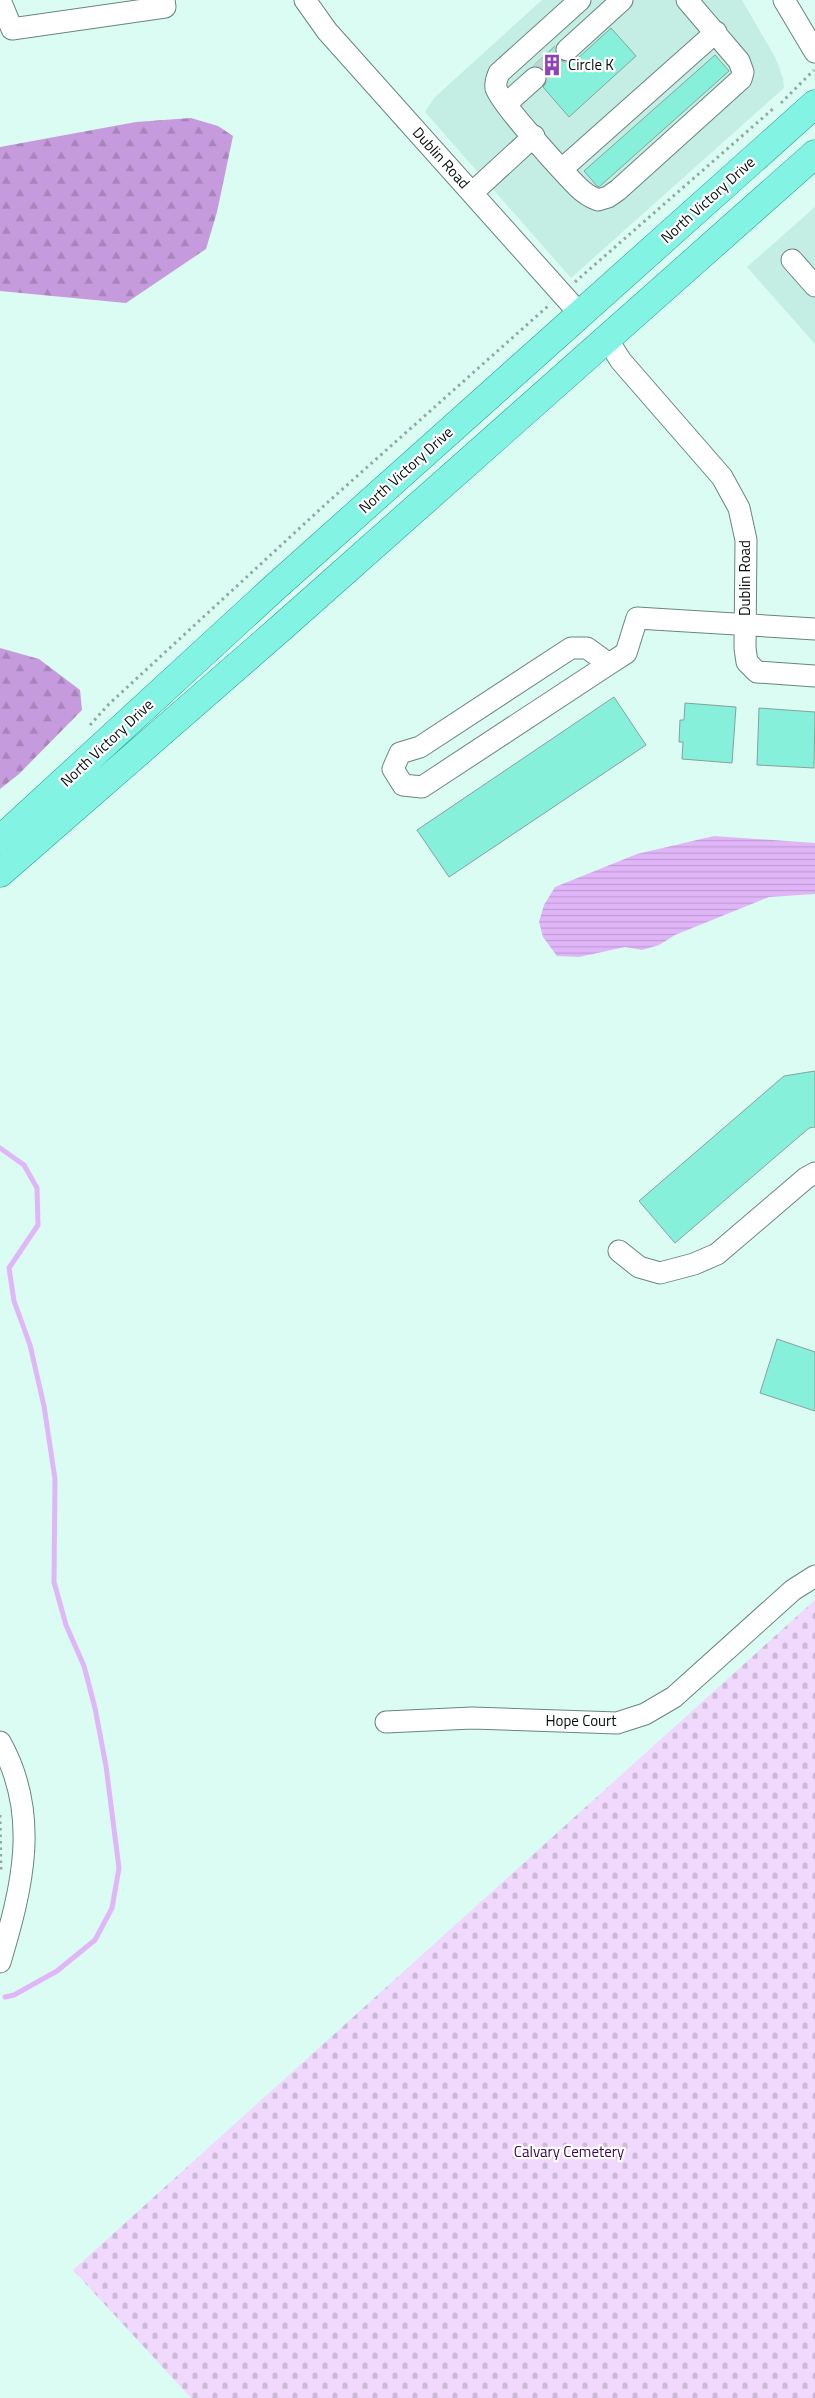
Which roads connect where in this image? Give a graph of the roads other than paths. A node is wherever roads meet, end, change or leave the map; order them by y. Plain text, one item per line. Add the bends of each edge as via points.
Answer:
1 (0, 0) edge
2 (164, 0) edge
3 (304, 0) edge
4 (580, 0) edge
5 (622, 0) edge
6 (687, 0) edge
7 (784, 0) edge
8 (716, 32) junction
9 (567, 50) tunnel mouth
10 (815, 52) edge
11 (535, 78) tunnel mouth
12 (506, 104) junction
13 (815, 104) edge
14 (534, 136) junction
15 (815, 154) edge
16 (562, 169) junction
17 (472, 193) junction
18 (792, 260) dead end
19 (815, 286) edge
20 (580, 314) junction
21 (607, 339) junction
22 (745, 624) junction
23 (815, 629) edge
24 (609, 664) junction
25 (815, 676) edge
26 (53, 810) junction
27 (0, 840) edge
28 (0, 873) edge
29 (815, 1174) edge
30 (619, 1250) dead end
31 (815, 1576) edge
32 (386, 1722) dead end
33 (0, 1742) edge
34 (0, 1962) edge

1 - 2 street via 12,29 165,7
3 - 17 street, Dublin Road via 327,31
4 - 12 street via 499,73 496,88
5 - 9 street
6 - 8 street
7 - 10 street
8 - 16 street
8 - 16 street via 740,61 741,79 618,190 598,200 579,188
11 - 12 street
12 - 14 street
13 - 20 main road, North Victory Drive
14 - 16 street
14 - 17 street
15 - 21 main road, North Victory Drive
17 - 20 street, Dublin Road
18 - 19 street
20 - 26 main road, North Victory Drive via 288,576
21 - 22 street, Dublin Road via 620,361 722,477 739,508 746,540
21 - 26 main road, North Victory Drive via 282,627
22 - 23 street
22 - 24 street via 637,618 626,653
22 - 25 street, Dublin Road via 747,662 757,672
24 - 24 street via 422,787 403,785 393,768 400,753 420,748 571,648 587,648
26 - 27 main road, North Victory Drive
26 - 28 main road, North Victory Drive
29 - 30 street via 806,1178 717,1254 694,1264 660,1273 640,1267
31 - 32 street, Hope Court via 793,1590 674,1697 645,1714 617,1723 472,1718
33 - 34 street via 19,1786 24,1815 24,1862 17,1906

